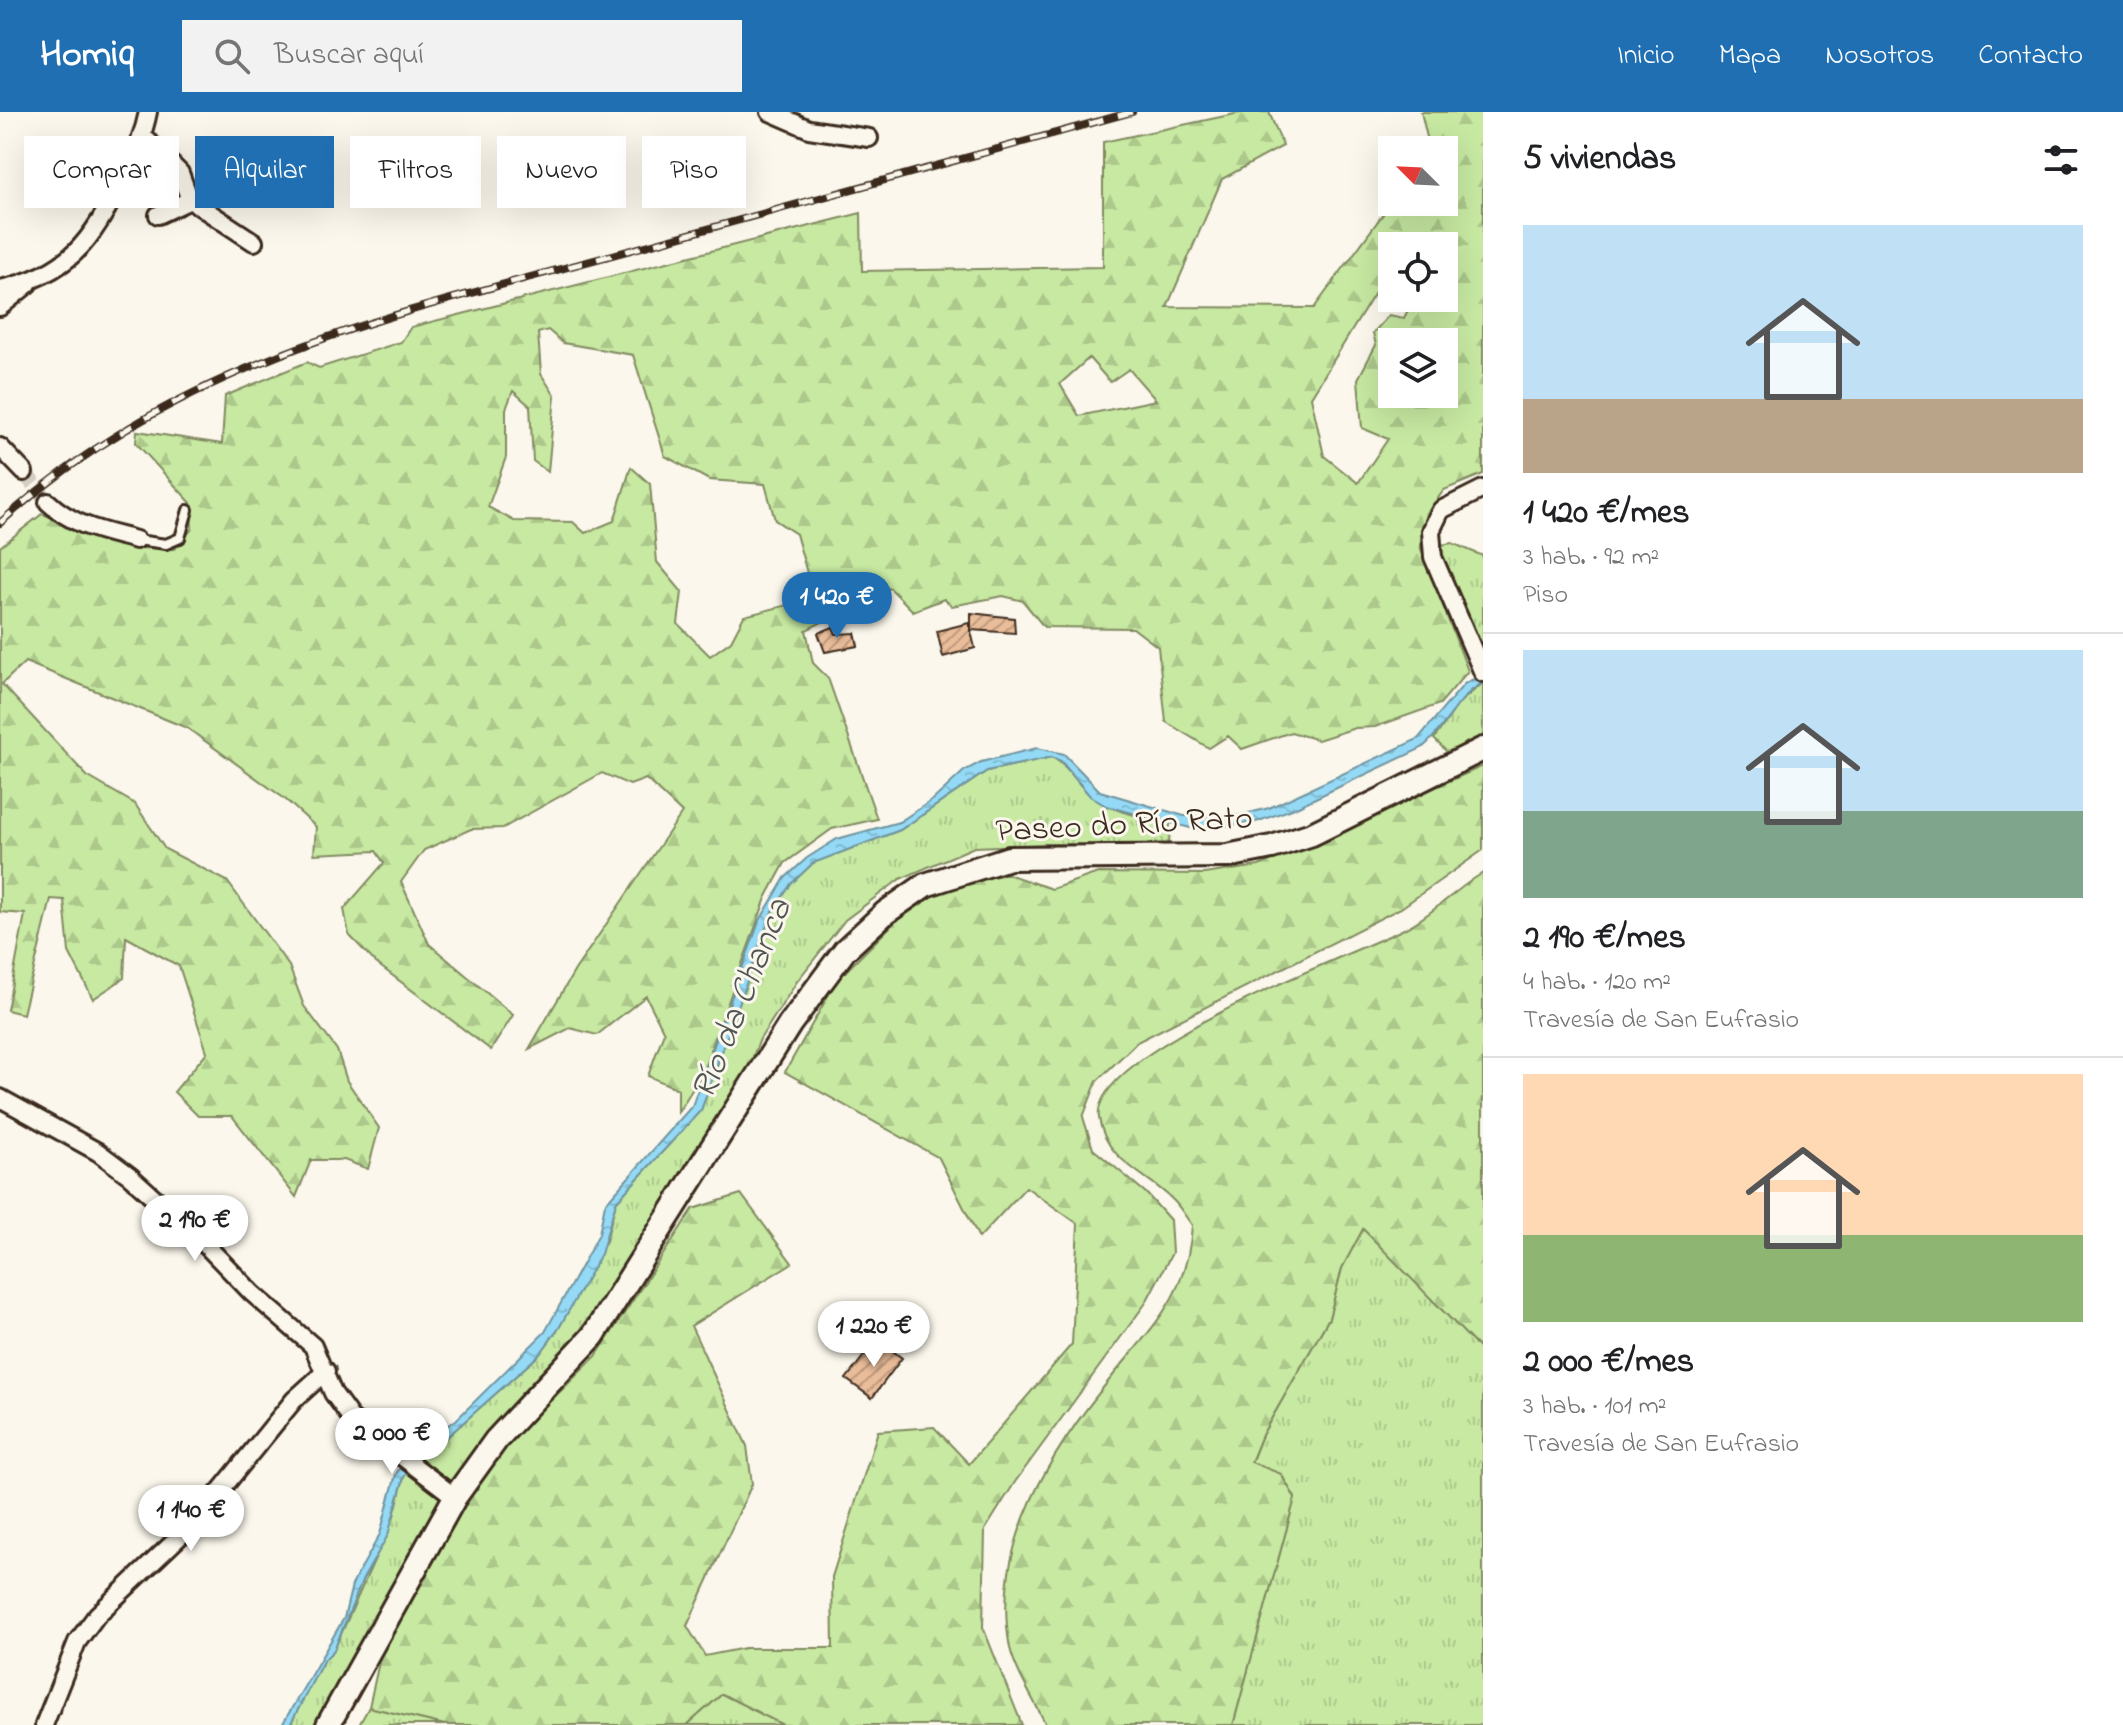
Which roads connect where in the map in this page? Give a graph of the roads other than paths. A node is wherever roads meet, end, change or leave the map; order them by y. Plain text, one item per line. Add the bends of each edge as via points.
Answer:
1 (148, 112) edge
2 (770, 112) edge
3 (143, 136) edge
4 (869, 138) dead end
5 (179, 172) edge
6 (190, 200) junction
7 (108, 208) edge
8 (158, 215) dead end
9 (254, 242) dead end
10 (29, 283) junction
11 (0, 289) edge
12 (0, 307) edge
13 (0, 447) edge
14 (24, 472) tunnel mouth
15 (1483, 489) edge
16 (48, 502) tunnel mouth
17 (188, 510) dead end
18 (136, 540) joint
19 (1483, 673) edge
20 (1483, 749) edge
21 (0, 1098) edge
22 (326, 1371) junction
23 (445, 1491) junction
24 (44, 1725) edge
25 (328, 1725) edge

1 - 3 street
2 - 4 street via 809,129
5 - 6 street
6 - 8 street
6 - 9 street
7 - 10 street via 75,254
10 - 11 street
10 - 12 street
13 - 14 street
15 - 19 street via 1441,510 1431,531 1433,557
16 - 18 street via 65,518
17 - 18 lane via 180,538 166,544
20 - 23 street, Paseo do Río Rato via 1312,834 1272,847 1227,856 1009,858 925,885 885,913 845,950 790,1024 593,1336
21 - 22 street via 98,1152 130,1176 313,1346
22 - 23 street via 339,1403
22 - 24 street via 294,1400 195,1522 97,1615 77,1642
23 - 25 street, Paseo do Río Rato

